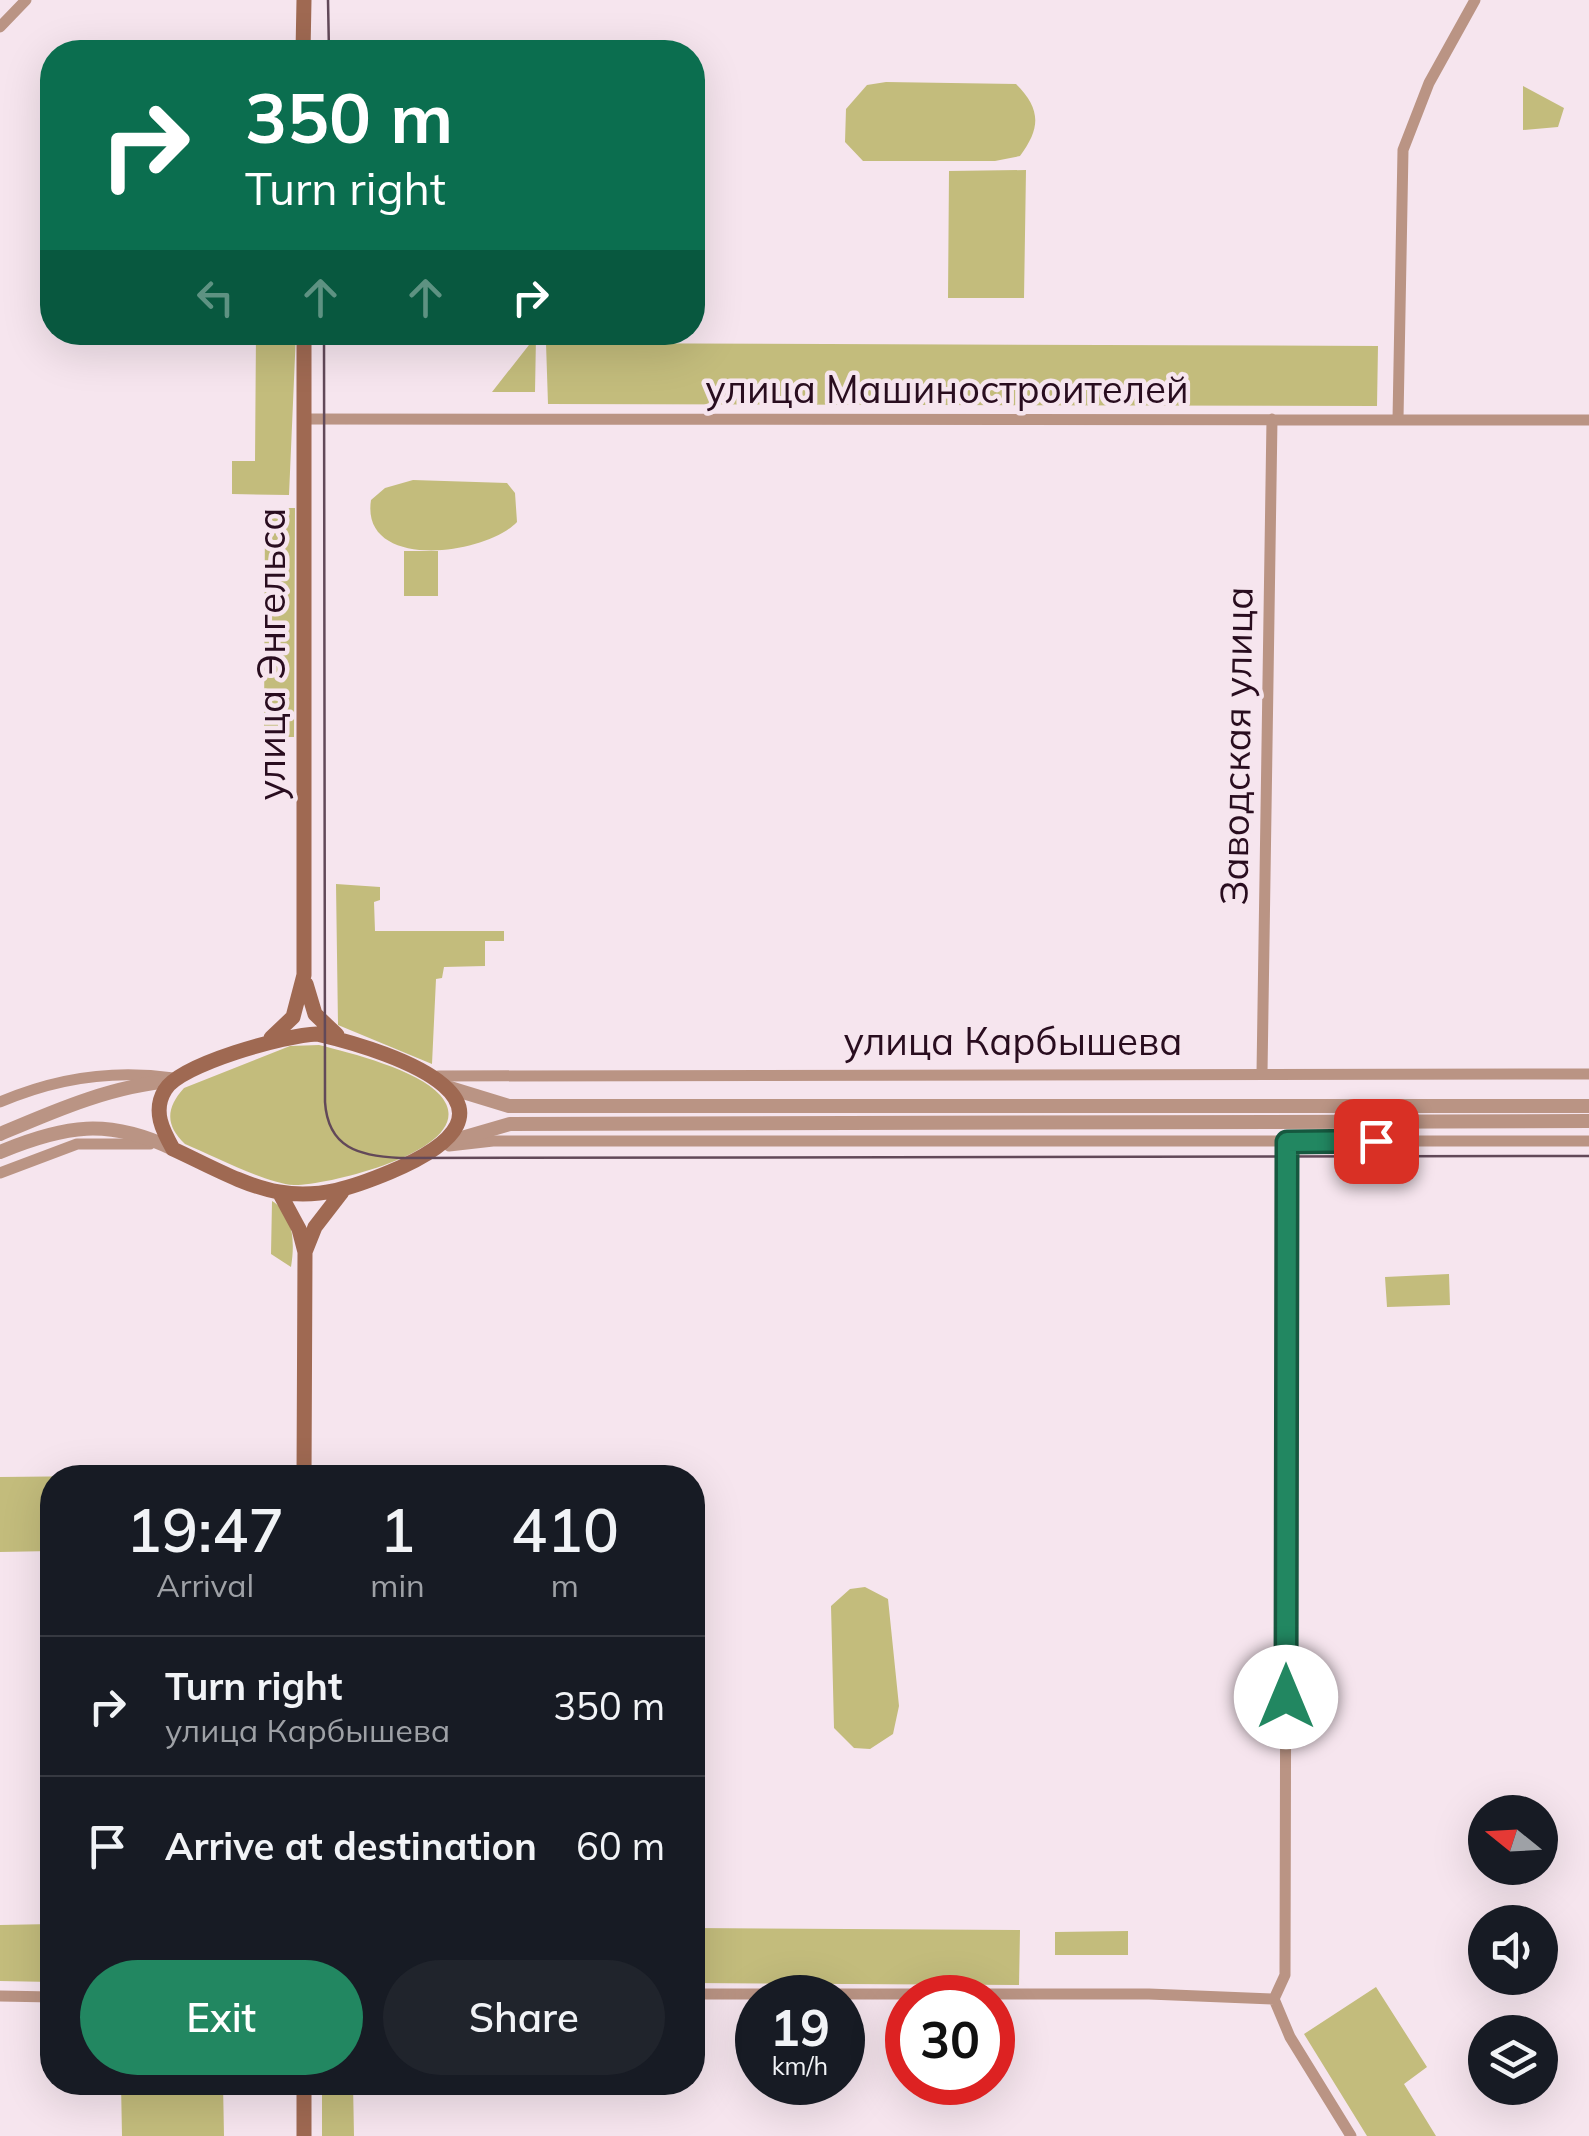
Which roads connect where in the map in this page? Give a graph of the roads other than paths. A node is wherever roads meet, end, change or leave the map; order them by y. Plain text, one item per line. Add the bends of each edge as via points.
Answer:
1 (26, 0) edge
2 (304, 0) edge
3 (1476, 0) edge
4 (0, 26) edge
5 (304, 40) edge
6 (304, 345) edge
7 (304, 418) junction
8 (1272, 419) junction
9 (1398, 419) junction
10 (1589, 420) edge
11 (304, 976) junction
12 (341, 1039) junction
13 (268, 1040) junction
14 (1262, 1074) junction
15 (1589, 1074) edge
16 (175, 1080) junction
17 (444, 1082) junction
18 (0, 1102) edge
19 (1589, 1106) edge
20 (1589, 1122) edge
21 (0, 1134) edge
22 (1589, 1140) edge
23 (1287, 1142) junction
24 (444, 1145) junction
25 (173, 1150) junction
26 (0, 1152) edge
27 (0, 1173) edge
28 (279, 1192) junction
29 (342, 1192) junction
30 (305, 1252) junction
31 (304, 1465) edge
32 (705, 1994) edge
33 (0, 1996) edge
34 (40, 1996) edge
35 (1274, 1999) junction
36 (304, 2095) edge
37 (304, 2136) edge
38 (1352, 2136) edge

1 - 4 street
2 - 5 main road
3 - 9 street via 1428,83 1403,150
6 - 7 main road, улица Энгельса
7 - 8 street, улица Машиностроителей
7 - 11 main road, улица Энгельса
8 - 9 street, улица Машиностроителей
8 - 14 street, Заводская улица
9 - 10 street, улица Машиностроителей
11 - 12 main road, улица Энгельса via 311,1006
11 - 13 main road, улица Энгельса via 293,1017
12 - 13 main road, улица Карбышева via 318,1034
12 - 17 main road, улица Карбышева
13 - 16 main road, улица Карбышева
14 - 15 street, улица Карбышева
14 - 17 street, улица Карбышева
16 - 18 street, улица Карбышева via 151,1074 72,1078
16 - 21 street, улица Карбышева via 63,1108
16 - 25 main road via 160,1102 159,1119
17 - 19 street, улица Карбышева via 509,1106
17 - 24 main road via 458,1115
20 - 24 street via 510,1124
22 - 23 street
23 - 24 street
23 - 35 street via 1285,1975
24 - 29 main road
25 - 26 street via 140,1134 103,1128 68,1129
25 - 27 street via 140,1142 77,1144
25 - 28 main road
28 - 29 main road
28 - 30 main road
29 - 30 main road
30 - 31 main road
32 - 35 street
33 - 34 street
35 - 38 street via 1284,2028
36 - 37 main road

